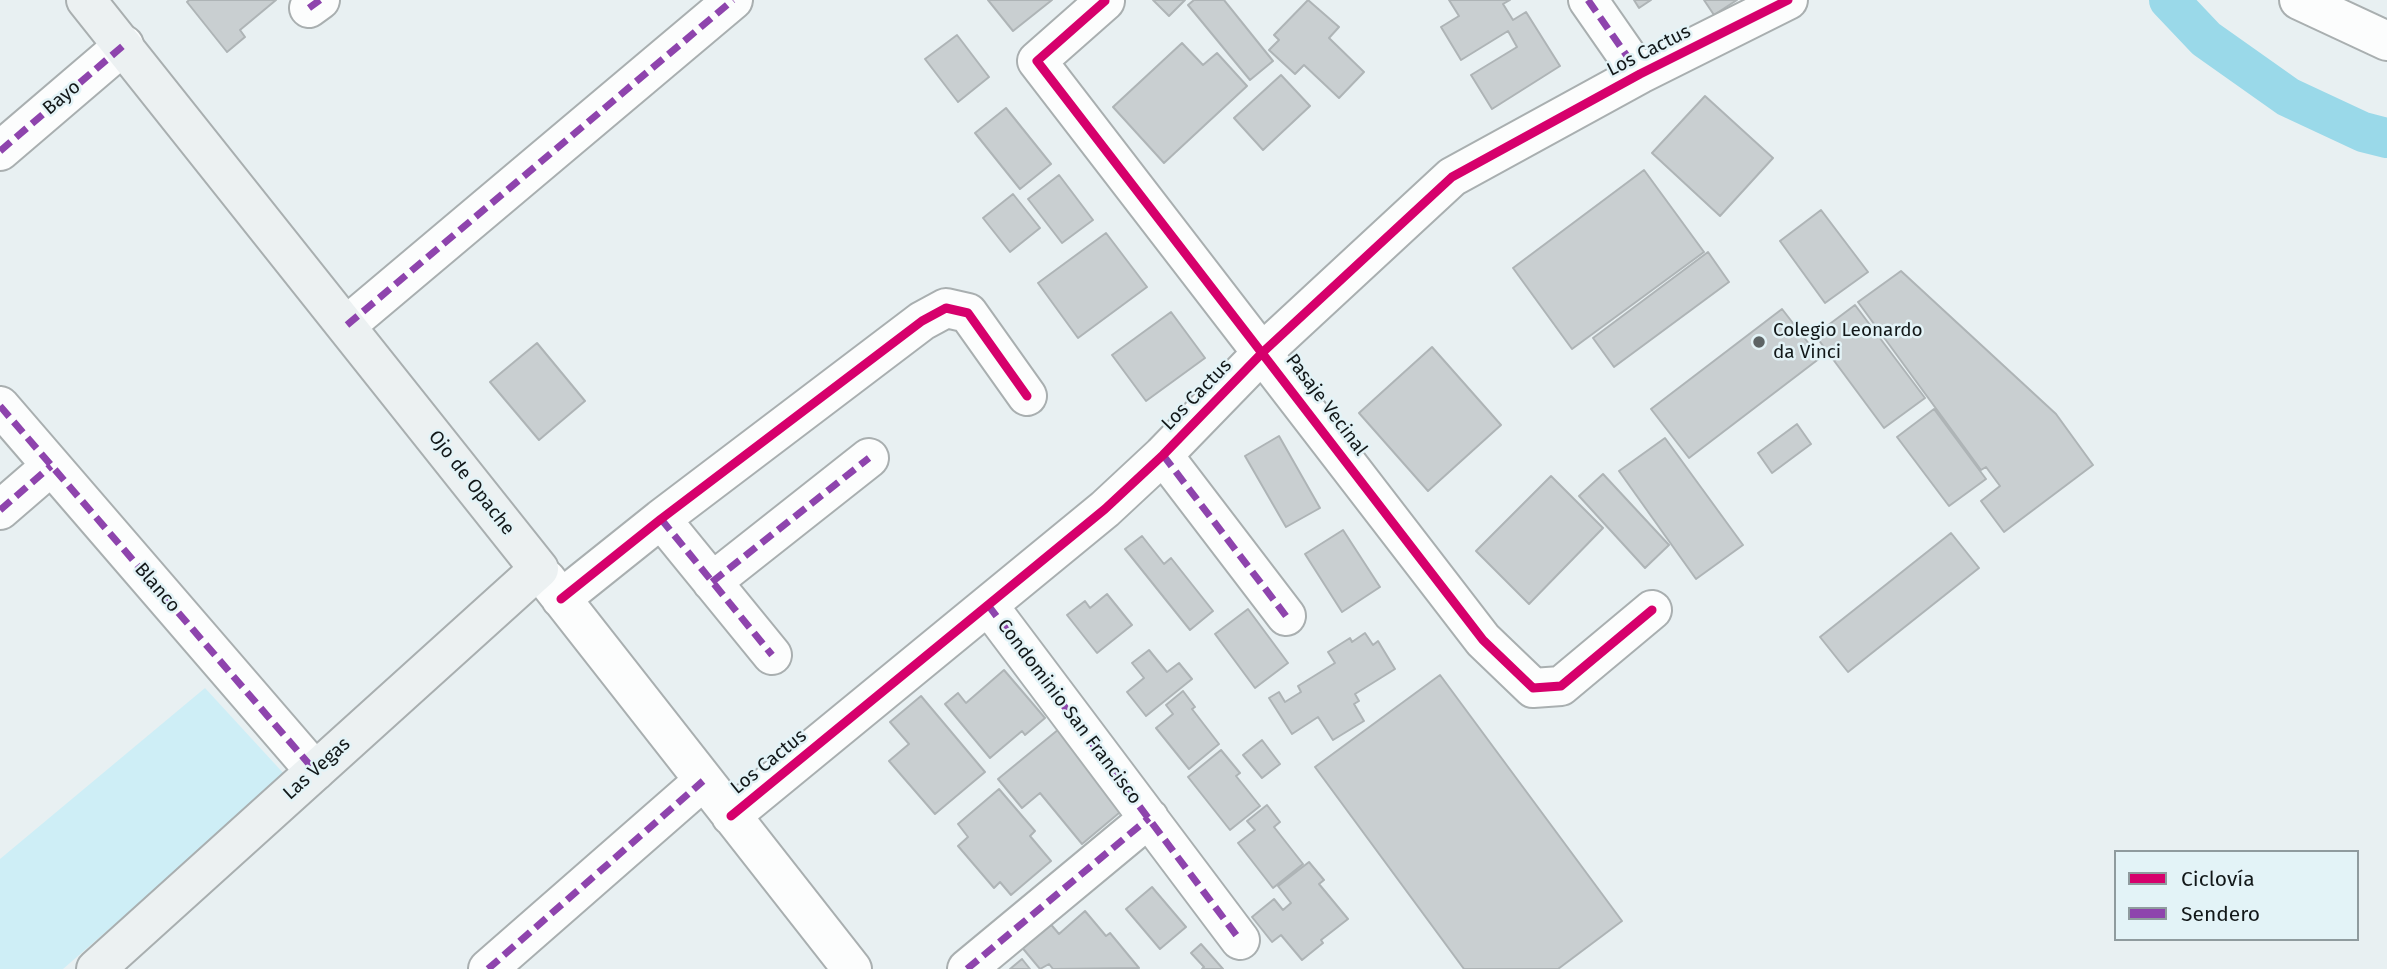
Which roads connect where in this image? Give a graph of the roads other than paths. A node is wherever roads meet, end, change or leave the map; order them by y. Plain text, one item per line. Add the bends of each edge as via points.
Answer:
1 (86, 0) edge
2 (733, 0) edge
3 (1588, 0) edge
4 (1788, 0) edge
5 (2299, 0) edge
6 (1105, 1) edge
7 (2387, 41) edge
8 (124, 46) junction
9 (1627, 56) dead end
10 (0, 151) edge
11 (346, 325) junction
12 (1263, 352) junction
13 (1027, 396) dead end
14 (0, 406) edge
15 (1163, 455) junction
16 (869, 458) dead end
17 (51, 466) junction
18 (0, 510) edge
19 (661, 519) junction
20 (712, 582) junction
21 (550, 584) junction
22 (988, 605) junction
23 (1652, 610) dead end
24 (1286, 616) dead end
25 (772, 655) dead end
26 (315, 771) junction
27 (703, 781) junction
28 (731, 816) junction
29 (1149, 818) junction
30 (1240, 940) dead end
31 (96, 969) edge
32 (488, 969) edge
33 (852, 969) edge
34 (967, 969) edge

1 - 8 main road, Ojo de Opache
2 - 11 street
3 - 9 street
4 - 12 street, Los Cactus via 1640,74 1452,177
5 - 7 street
6 - 12 street, Pasaje Vecinal via 1037,61
8 - 10 street, Bayo
8 - 11 main road, Ojo de Opache
11 - 21 main road, Ojo de Opache
12 - 15 street, Los Cactus
12 - 23 street, Pasaje Vecinal via 1483,640 1534,688 1561,685
13 - 19 street via 968,313 946,308 922,321
14 - 17 street, Blanco
15 - 22 street, Los Cactus
15 - 24 street, Los Cactus
16 - 20 street
17 - 18 street
17 - 26 street, Blanco
19 - 20 street
19 - 21 street
20 - 25 street
21 - 26 main road, Las Vegas
21 - 27 street, Ojo de Opache
22 - 28 street, Los Cactus
22 - 29 street, Condominio San Francisco
26 - 31 main road, Las Vegas
27 - 28 street, Ojo de Opache
27 - 32 street, Los Cactus
28 - 33 street, Ojo de Opache
29 - 30 street, Condominio San Francisco
29 - 34 street, Condominio San Francisco

